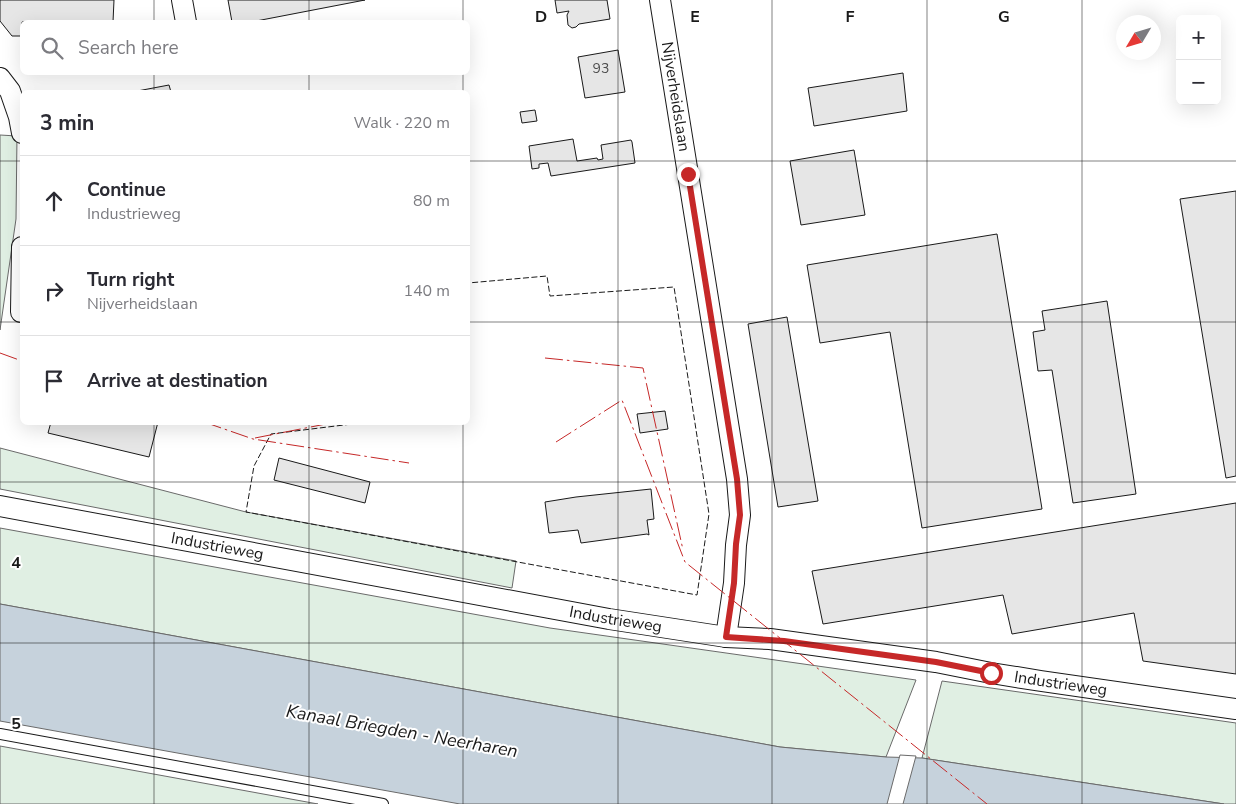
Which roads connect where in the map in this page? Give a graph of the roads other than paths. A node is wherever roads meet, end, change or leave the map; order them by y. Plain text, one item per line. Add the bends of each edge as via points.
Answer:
1 (182, 0) edge
2 (660, 0) edge
3 (186, 20) edge
4 (0, 78) edge
5 (20, 122) edge
6 (0, 506) edge
7 (726, 637) junction
8 (1236, 709) edge
9 (0, 734) edge
10 (383, 804) edge

1 - 3 street
2 - 7 street, Nijverheidslaan via 737,479 740,515
4 - 5 street via 10,91
6 - 7 street, Industrieweg via 609,619
7 - 8 street, Industrieweg via 770,639 936,662 1041,681
9 - 10 lane

